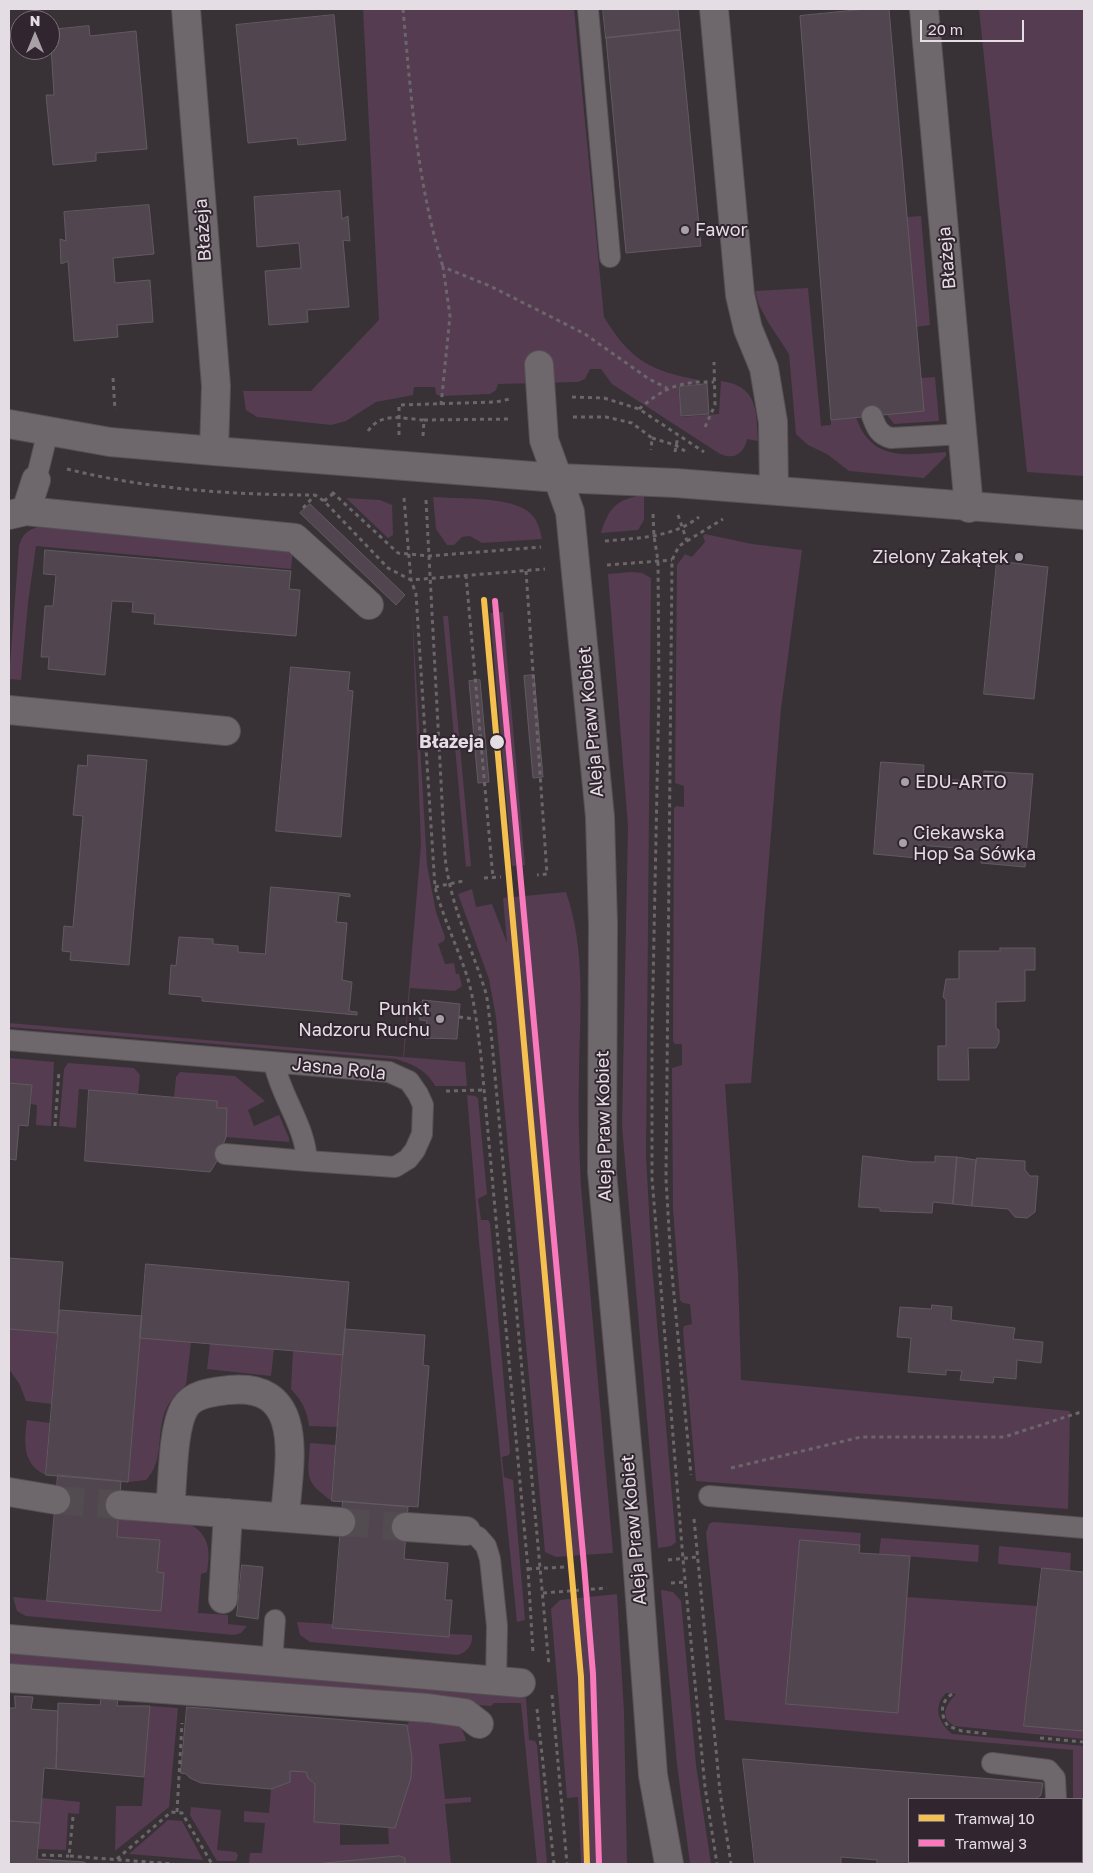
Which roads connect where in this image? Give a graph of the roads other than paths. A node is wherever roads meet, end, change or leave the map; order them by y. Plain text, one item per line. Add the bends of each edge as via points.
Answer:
1 (186, 9) edge
2 (588, 9) edge
3 (714, 9) edge
4 (924, 9) edge
5 (610, 257) dead end
6 (539, 365) dead end
7 (872, 416) dead end
8 (9, 424) edge
9 (48, 431) junction
10 (963, 434) junction
11 (214, 451) junction
12 (38, 471) joint
13 (558, 478) junction
14 (774, 490) junction
15 (969, 508) junction
16 (17, 513) edge
17 (1084, 515) edge
18 (369, 605) dead end
19 (9, 710) edge
20 (226, 731) dead end
21 (9, 1040) edge
22 (274, 1062) junction
23 (225, 1154) dead end
24 (308, 1161) junction
25 (9, 1492) edge
26 (709, 1496) dead end
27 (56, 1500) tunnel mouth
28 (120, 1505) tunnel mouth
29 (170, 1509) junction
30 (228, 1513) junction
31 (285, 1517) junction
32 (341, 1522) tunnel mouth
33 (406, 1527) tunnel mouth
34 (1084, 1528) edge
35 (466, 1531) joint
36 (223, 1599) dead end
37 (275, 1620) dead end
38 (9, 1639) edge
39 (272, 1662) junction
40 (9, 1678) edge
41 (518, 1688) joint
42 (479, 1724) dead end
43 (992, 1763) dead end
44 (653, 1775) junction
45 (1056, 1798) edge
46 (649, 1864) edge
47 (669, 1864) edge

1 - 11 street, Błażeja via 216,386
2 - 5 lane
3 - 14 street via 740,295 748,329 764,368 773,422
4 - 10 street, Błażeja
6 - 13 street, Aleja Praw Kobiet via 544,440
7 - 10 lane via 883,436 891,438
8 - 9 street
9 - 11 street via 110,442
9 - 12 lane
10 - 15 street, Błażeja
11 - 13 street
12 - 16 street
13 - 14 street
13 - 44 street, Aleja Praw Kobiet via 570,512 574,543 600,817 602,1172 635,1531
14 - 15 street
15 - 17 street
16 - 18 street via 296,538
19 - 20 street
21 - 22 lane, Jasna Rola
22 - 24 lane, Jasna Rola via 277,1078 306,1142
22 - 24 lane, Jasna Rola via 389,1072 409,1081 423,1105 422,1134 415,1150 395,1167
23 - 24 lane
25 - 27 street
26 - 34 lane
28 - 29 street
29 - 30 street
29 - 31 street via 178,1426 185,1406 206,1393 235,1390 263,1394 283,1409 290,1434
30 - 31 street
30 - 36 street
31 - 32 street
33 - 35 street
35 - 41 lane via 486,1546 498,1626
37 - 39 lane
38 - 39 street
39 - 41 street
40 - 42 street via 428,1708 465,1714
43 - 45 lane via 1048,1770 1055,1778
44 - 46 street, Aleja Praw Kobiet
44 - 47 street, Aleja Praw Kobiet

